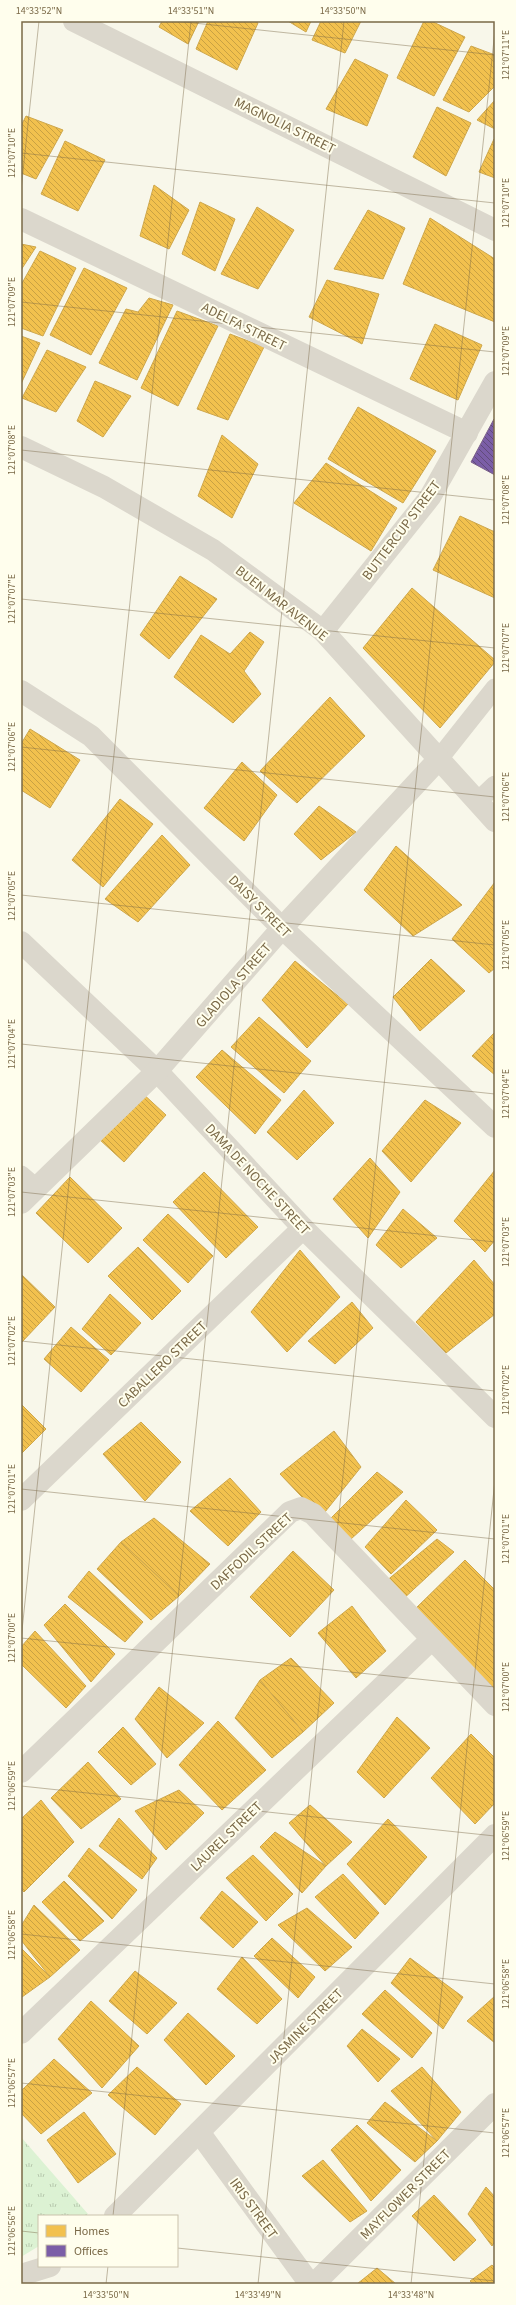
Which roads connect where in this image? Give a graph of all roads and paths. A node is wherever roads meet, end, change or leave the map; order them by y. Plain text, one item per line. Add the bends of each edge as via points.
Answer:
1 (74, 21) edge
2 (21, 219) edge
3 (495, 230) edge
4 (495, 382) edge
5 (468, 433) junction
6 (21, 447) edge
7 (323, 631) junction
8 (495, 688) edge
9 (21, 691) edge
10 (438, 760) junction
11 (495, 785) edge
12 (477, 802) junction
13 (495, 821) edge
14 (282, 928) junction
15 (21, 942) edge
16 (157, 1071) junction
17 (495, 1127) edge
18 (26, 1189) edge
19 (303, 1228) junction
20 (495, 1417) edge
21 (21, 1500) edge
22 (432, 1639) junction
23 (495, 1705) edge
24 (21, 1772) edge
25 (495, 1836) edge
26 (21, 2033) edge
27 (495, 2104) edge
28 (199, 2132) junction
29 (116, 2215) edge
30 (47, 2267) edge
31 (21, 2275) edge
32 (310, 2284) edge
33 (314, 2284) edge

1 - 3 street, MAGNOLIA STREET
2 - 5 street, ADELFA STREET
4 - 5 street, BUTTERCUP STREET
5 - 7 street, BUTTERCUP STREET via 430,497
6 - 7 street, BUEN MAR AVENUE via 104,487 213,550
7 - 10 street, BUEN MAR AVENUE
8 - 10 lane
9 - 14 street, DAISY STREET via 91,736
10 - 12 street, BUEN MAR AVENUE
10 - 14 street, GLADIOLA STREET
11 - 12 lane
12 - 13 street, BUEN MAR AVENUE
14 - 16 street, GLADIOLA STREET
14 - 17 street, DAISY STREET
15 - 16 street, DAMA DE NOCHE STREET
16 - 18 street, GLADIOLA STREET
16 - 19 street, DAMA DE NOCHE STREET
19 - 20 street, DAMA DE NOCHE STREET
19 - 21 street, CABALLERO STREET
22 - 23 street, DAFFODIL STREET
22 - 24 street, DAFFODIL STREET via 313,1514 301,1508 290,1512
22 - 26 street, LAUREL STREET
25 - 28 street, JASMINE STREET
27 - 33 street, MAYFLOWER STREET
28 - 29 street, JASMINE STREET
28 - 32 street, IRIS STREET
30 - 31 street

